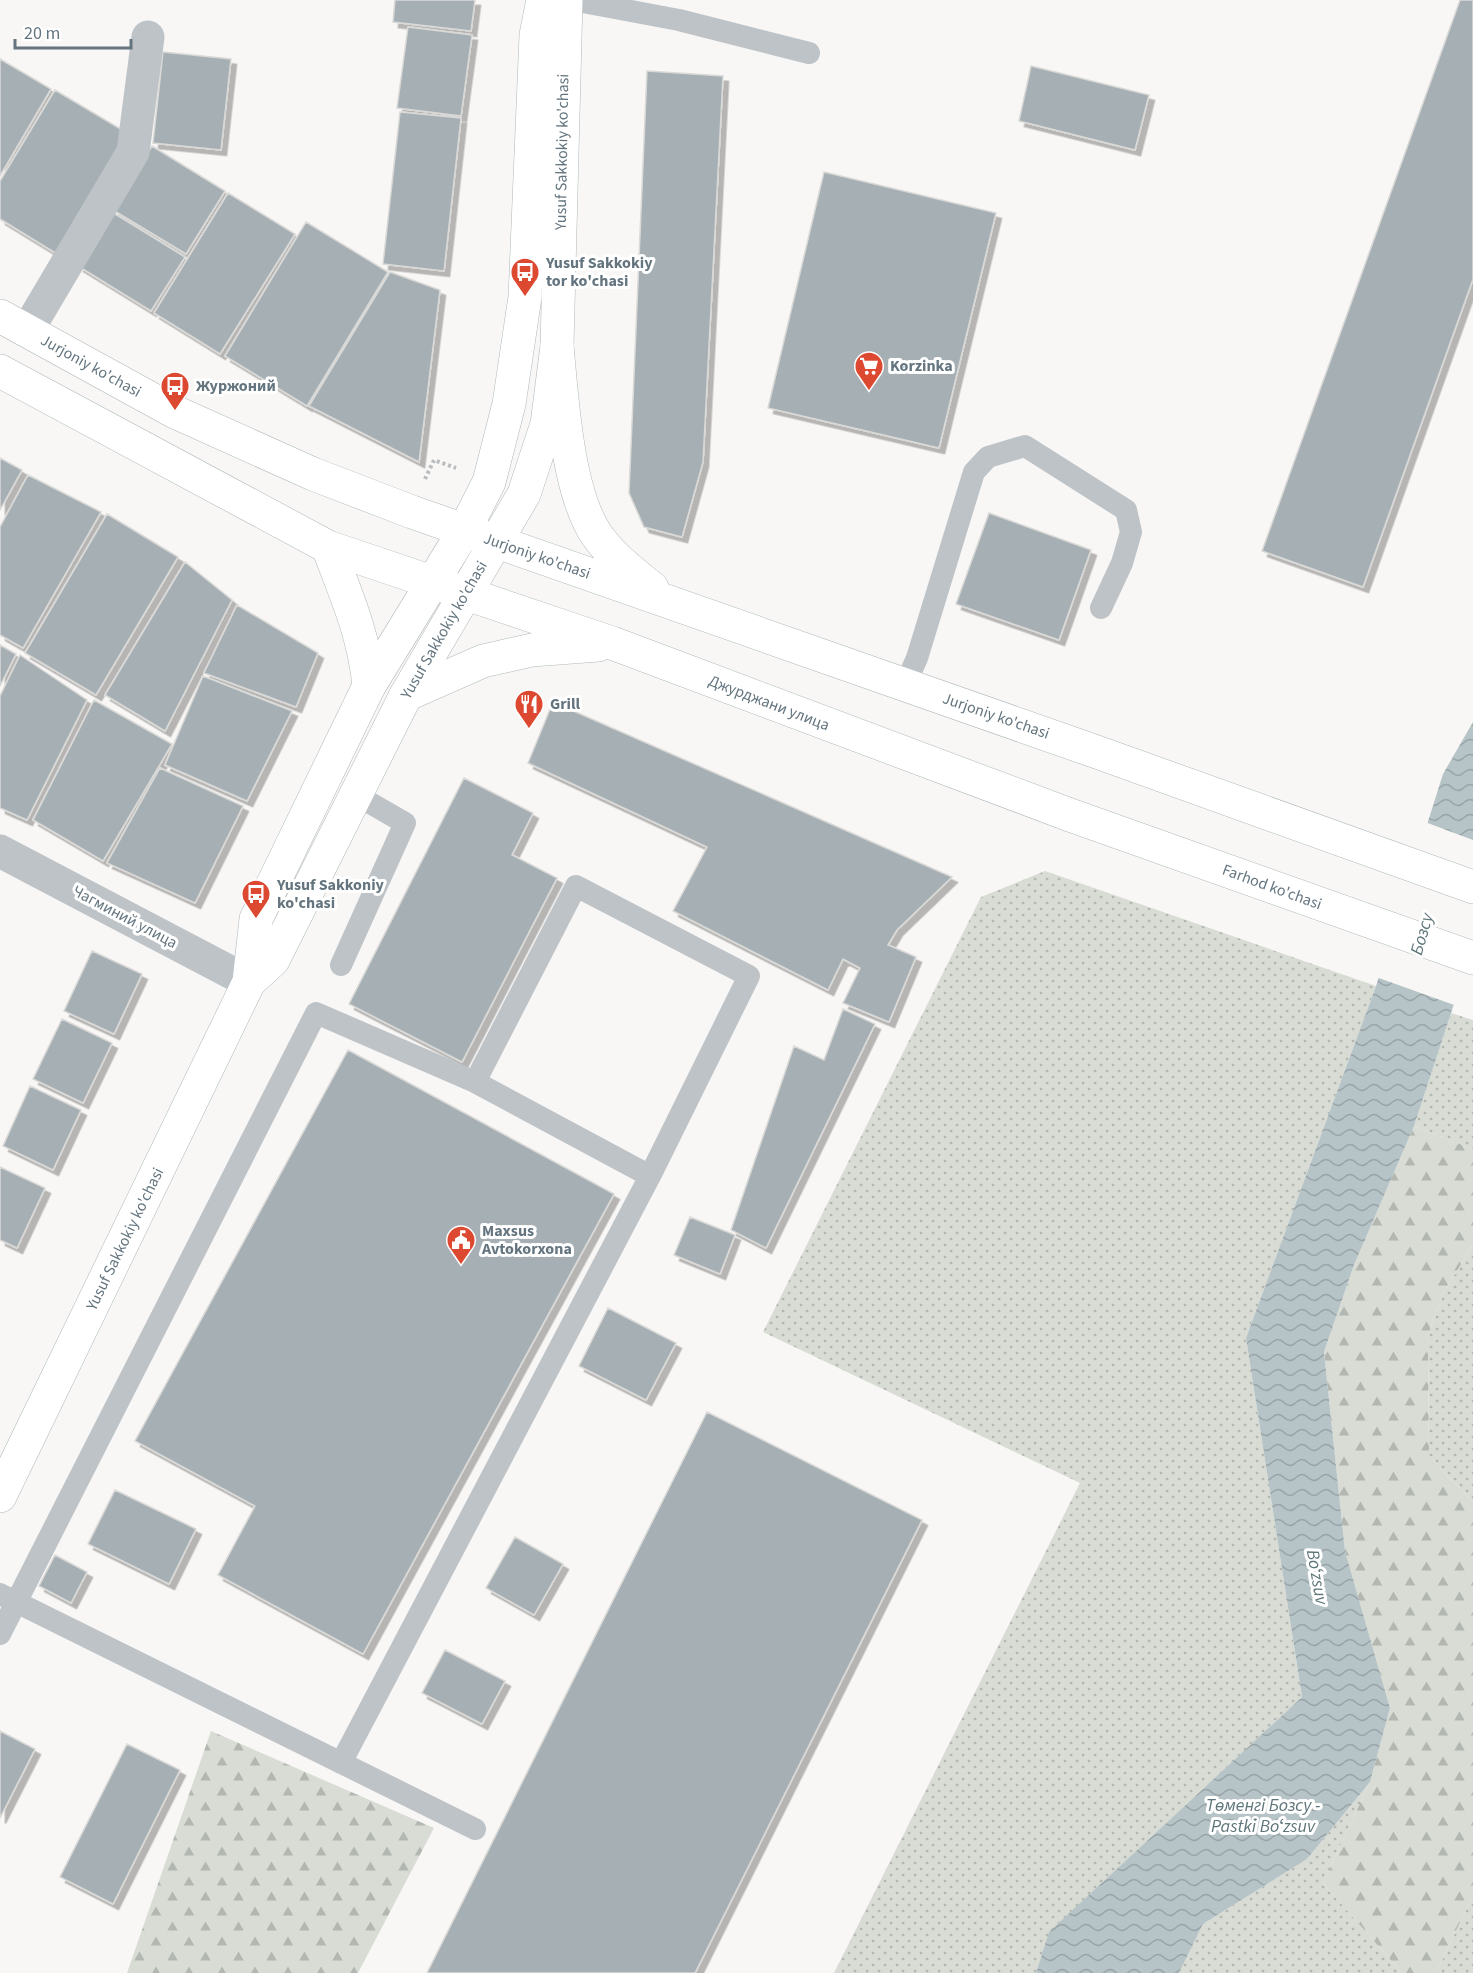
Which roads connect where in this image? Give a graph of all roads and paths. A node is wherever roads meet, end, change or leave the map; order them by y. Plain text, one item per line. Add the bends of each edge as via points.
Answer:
1 (543, 0) edge
2 (566, 0) edge
3 (572, 0) edge
4 (148, 37) dead end
5 (808, 53) dead end
6 (14, 323) edge
7 (557, 346) junction
8 (0, 371) edge
9 (456, 468) dead end
10 (422, 485) dead end
11 (464, 531) junction
12 (496, 542) junction
13 (328, 547) junction
14 (433, 582) junction
15 (467, 593) junction
16 (670, 602) junction
17 (1101, 608) dead end
18 (612, 644) junction
19 (905, 685) junction
20 (369, 686) junction
21 (406, 695) junction
22 (358, 796) junction
23 (1070, 816) joint
24 (0, 851) edge
25 (1473, 887) edge
26 (1473, 958) edge
27 (340, 965) dead end
28 (249, 982) junction
29 (475, 1082) junction
30 (650, 1176) junction
31 (0, 1496) edge
32 (8, 1598) edge
33 (0, 1634) edge
34 (341, 1763) junction
35 (475, 1829) dead end

1 - 11 main road, Yusuf Sakkokiy ko'chasi via 536,35 525,297 509,404 489,482
2 - 7 main road, Yusuf Sakkokiy ko'chasi
3 - 5 lane via 679,20
4 - 6 street via 133,152
6 - 11 main road, Jurjoniy ko'chasi via 175,412 313,474
7 - 12 main road, Yusuf Sakkokiy ko'chasi via 547,424 524,494
7 - 16 main road via 565,422 581,501 596,533 621,563
8 - 13 main road
9 - 10 path via 434,460
11 - 12 main road, Jurjoniy ko'chasi
11 - 14 main road, Yusuf Sakkokiy ko'chasi
12 - 15 main road, Yusuf Sakkokiy ko'chasi
12 - 16 main road, Jurjoniy ko'chasi
13 - 14 main road
13 - 20 main road via 357,619 366,652
14 - 15 main road
14 - 20 main road, Yusuf Sakkokiy ko'chasi
15 - 18 main road, Джурджани улица
15 - 21 main road, Yusuf Sakkokiy ko'chasi
16 - 19 main road, Jurjoniy ko'chasi
17 - 19 lane via 1122,563 1131,532 1126,510 1025,447 988,457 974,472 917,658
18 - 21 main road via 532,650 483,661
18 - 23 main road, Джурджани улица
19 - 25 main road, Jurjoniy ko'chasi
20 - 28 main road, Yusuf Sakkokiy ko'chasi via 256,919
21 - 22 main road, Yusuf Sakkokiy ko'chasi
22 - 27 lane via 405,824
22 - 28 main road, Yusuf Sakkokiy ko'chasi via 273,960
23 - 26 main road, Farhod ko'chasi
24 - 28 street, Чагминий улица
28 - 31 main road, Yusuf Sakkokiy ko'chasi
29 - 30 lane
29 - 30 lane via 576,886 749,976
29 - 32 lane via 316,1014
30 - 34 lane
32 - 33 lane
32 - 34 lane
34 - 35 lane

